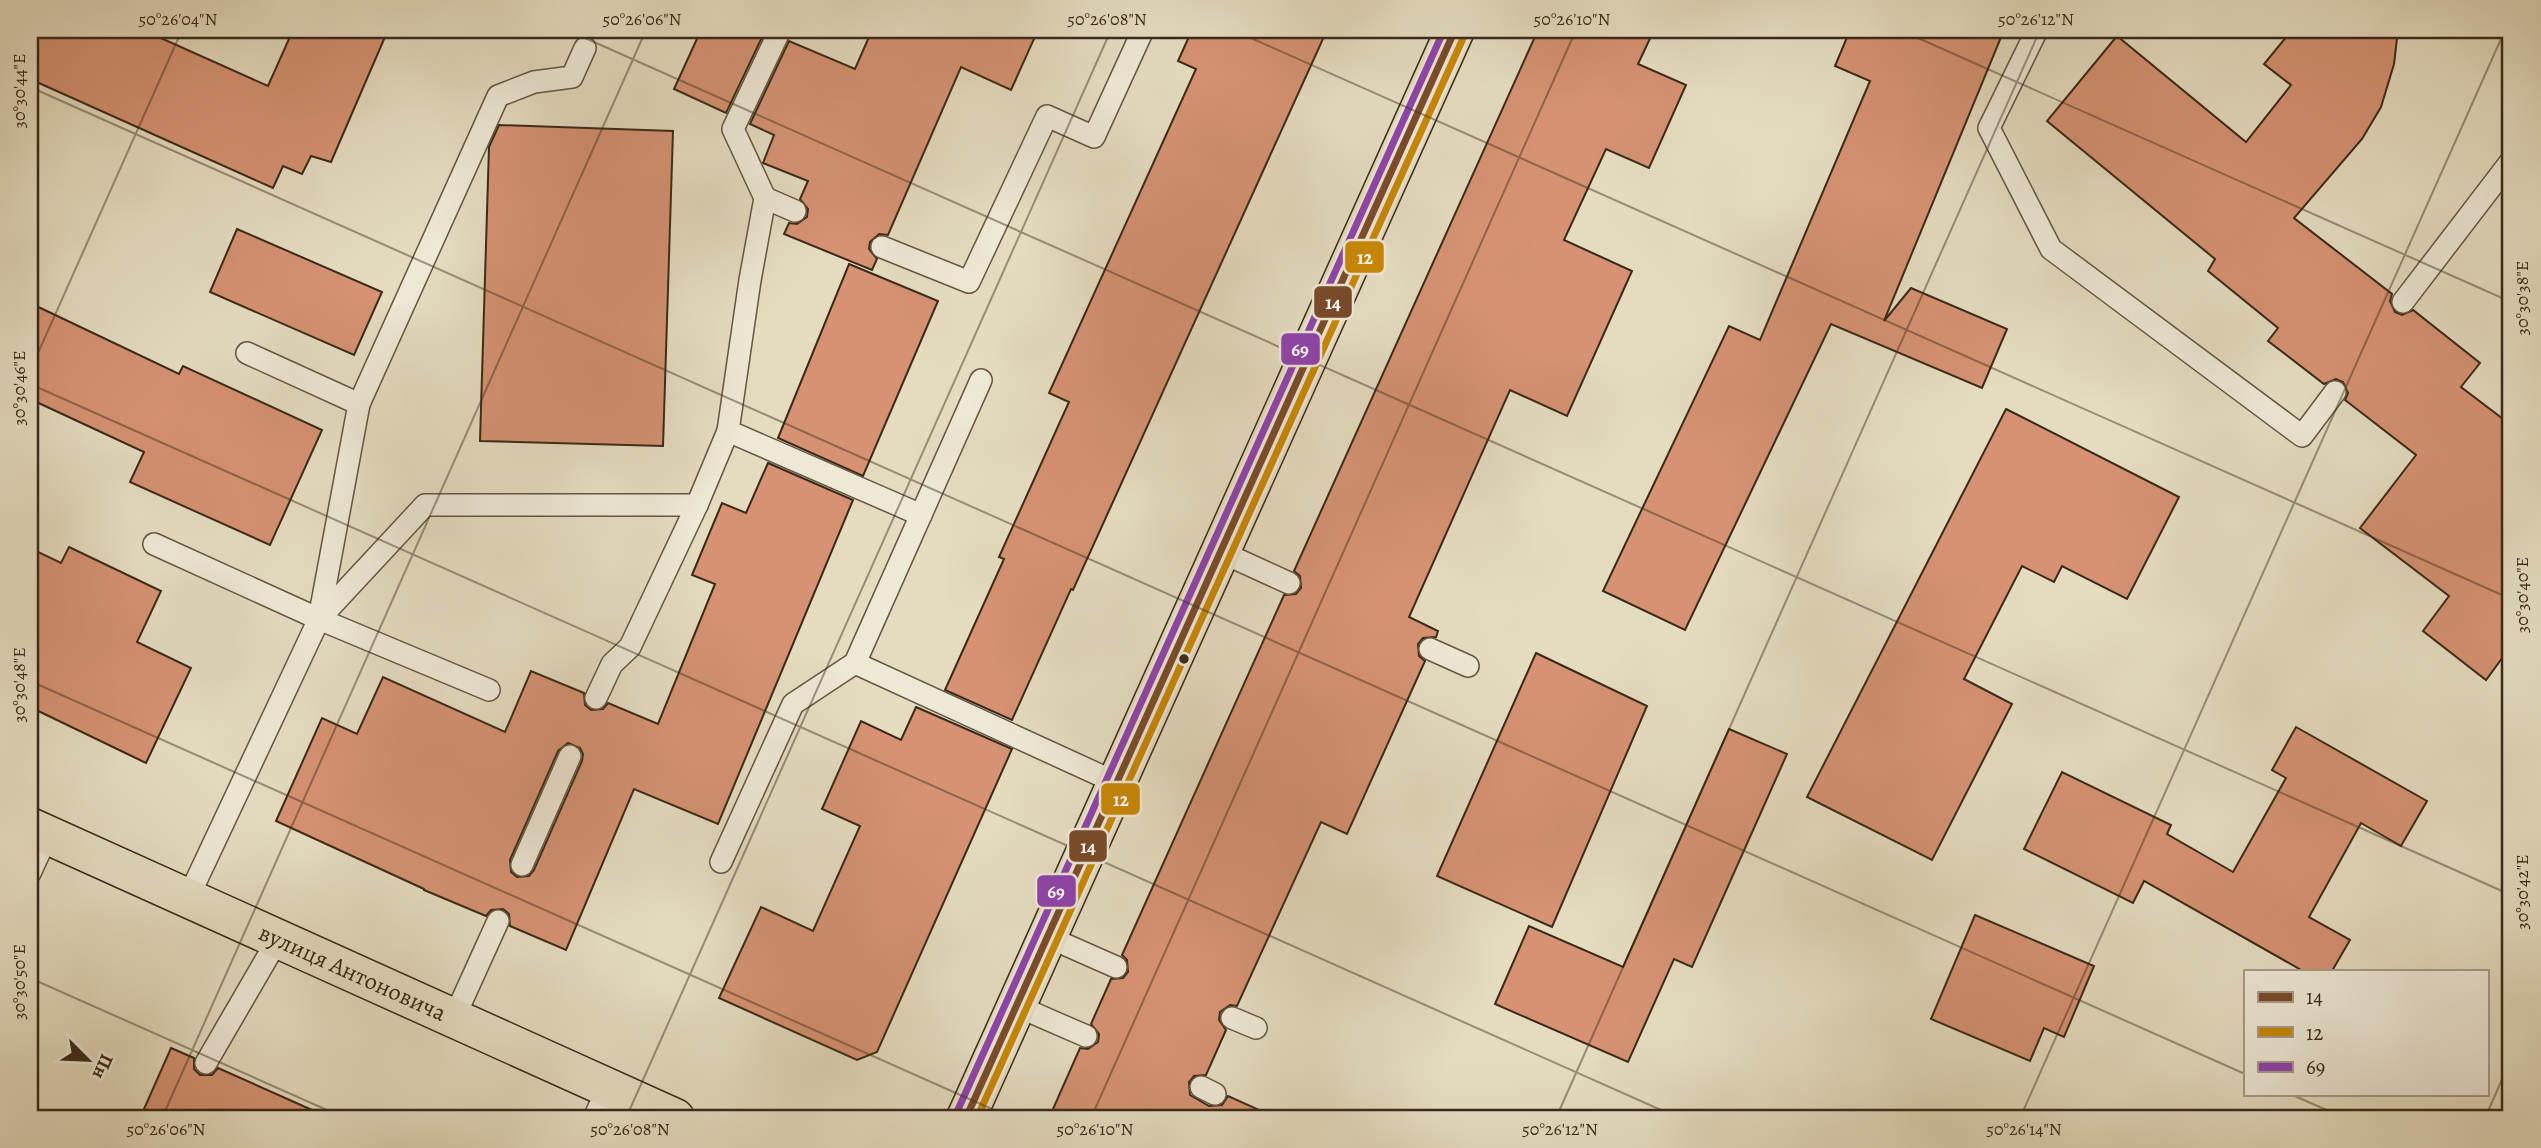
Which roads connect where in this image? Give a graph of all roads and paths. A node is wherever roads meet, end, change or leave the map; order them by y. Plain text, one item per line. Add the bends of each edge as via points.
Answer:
1 (780, 30) edge
2 (1143, 30) edge
3 (1455, 30) edge
4 (2037, 30) edge
5 (585, 48) dead end
6 (2511, 161) edge
7 (765, 198) junction
8 (795, 211) dead end
9 (883, 247) dead end
10 (2403, 302) dead end
11 (247, 353) dead end
12 (981, 380) dead end
13 (2335, 392) dead end
14 (359, 404) junction
15 (728, 431) junction
16 (696, 505) junction
17 (921, 515) junction
18 (155, 544) dead end
19 (1221, 552) junction
20 (1289, 583) dead end
21 (319, 619) junction
22 (1430, 649) dead end
23 (855, 663) junction
24 (1468, 666) dead end
25 (489, 690) dead end
26 (596, 698) dead end
27 (570, 756) dead end
28 (1117, 783) junction
29 (39, 831) edge
30 (721, 862) dead end
31 (522, 865) dead end
32 (30, 873) edge
33 (188, 898) junction
34 (498, 921) dead end
35 (1048, 937) junction
36 (278, 939) junction
37 (1116, 967) dead end
38 (1017, 1006) junction
39 (454, 1018) junction
40 (1232, 1018) dead end
41 (1255, 1028) dead end
42 (1086, 1036) dead end
43 (206, 1063) dead end
44 (601, 1103) edge
45 (676, 1118) edge
46 (966, 1118) edge

1 - 7 lane via 733,129
2 - 9 lane via 1094,137 1047,116 969,282
3 - 19 main road
4 - 13 lane via 1989,128 2051,249 2302,436
5 - 14 lane via 572,76 534,82 498,96
6 - 10 lane
7 - 8 lane
7 - 15 lane
11 - 14 lane
12 - 17 lane
14 - 21 lane
15 - 16 lane
15 - 17 lane
16 - 21 lane via 425,505
16 - 26 lane via 630,647 612,664
17 - 23 lane
18 - 21 lane
19 - 20 lane
19 - 28 main road
21 - 25 lane
21 - 33 lane
22 - 24 lane
23 - 28 lane
23 - 30 lane via 793,705
27 - 31 lane
28 - 35 main road
29 - 32 lane
29 - 33 main road, вулиця Антоновича
33 - 36 main road, вулиця Антоновича
34 - 39 lane
35 - 37 lane
35 - 38 main road
36 - 39 main road, вулиця Антоновича
36 - 43 lane
38 - 42 lane
38 - 46 main road
39 - 44 main road, вулиця Антоновича
40 - 41 lane
44 - 45 main road, вулиця Антоновича

